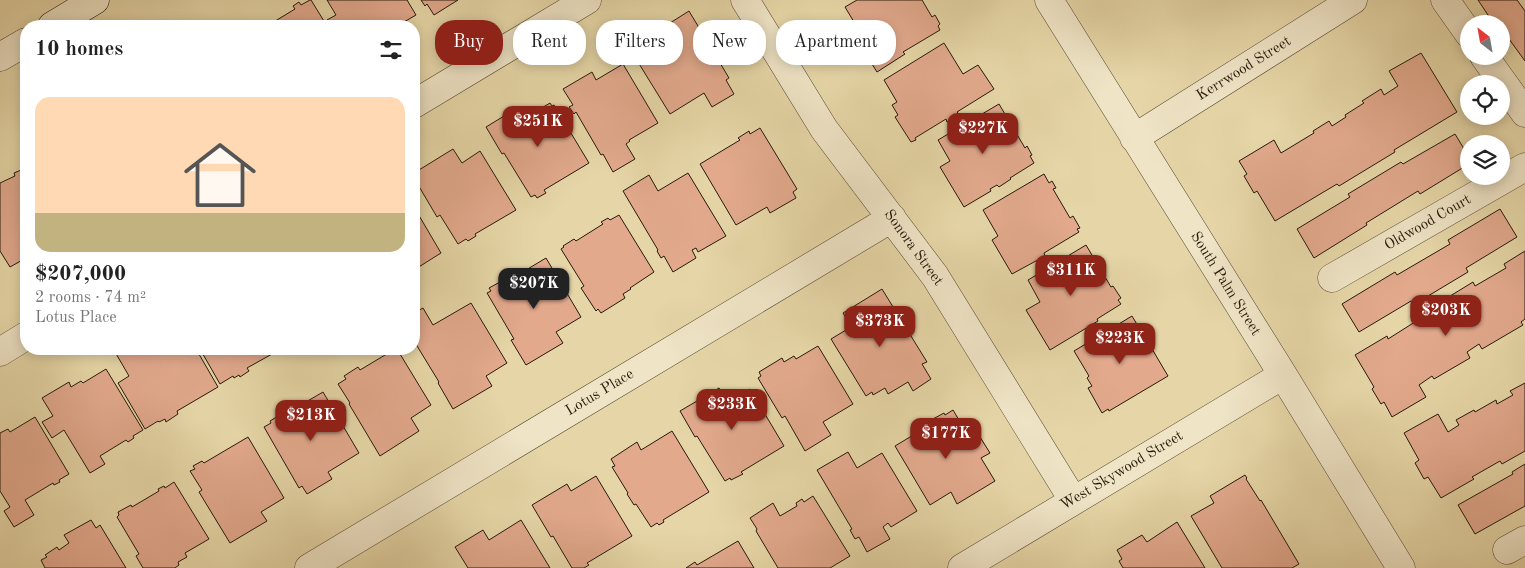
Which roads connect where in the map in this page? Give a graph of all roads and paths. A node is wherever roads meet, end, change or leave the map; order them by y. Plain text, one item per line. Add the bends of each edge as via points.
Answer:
1 (95, 0) edge
2 (587, 0) edge
3 (745, 0) edge
4 (1049, 0) edge
5 (1445, 0) edge
6 (1342, 3) edge
7 (62, 20) edge
8 (1460, 21) edge
9 (20, 45) edge
10 (0, 57) edge
11 (1490, 65) edge
12 (420, 100) edge
13 (1525, 113) edge
14 (1134, 138) junction
15 (1525, 167) edge
16 (892, 218) junction
17 (1332, 278) dead end
18 (20, 340) edge
19 (0, 352) edge
20 (1283, 375) junction
21 (1074, 500) junction
22 (309, 568) edge
23 (962, 568) edge
24 (1401, 568) edge

1 - 7 street
2 - 12 street
3 - 16 street, Sonora Street via 824,129
4 - 14 street, South Palm Street
5 - 8 street
6 - 14 street, Kerrwood Street
9 - 10 street
11 - 13 street
14 - 20 street, South Palm Street
15 - 17 street, Oldwood Court
16 - 21 street, Sonora Street via 935,276
16 - 22 street, Lotus Place
18 - 19 street
20 - 21 street, West Skywood Street
20 - 24 street, South Palm Street
21 - 23 street, West Skywood Street

